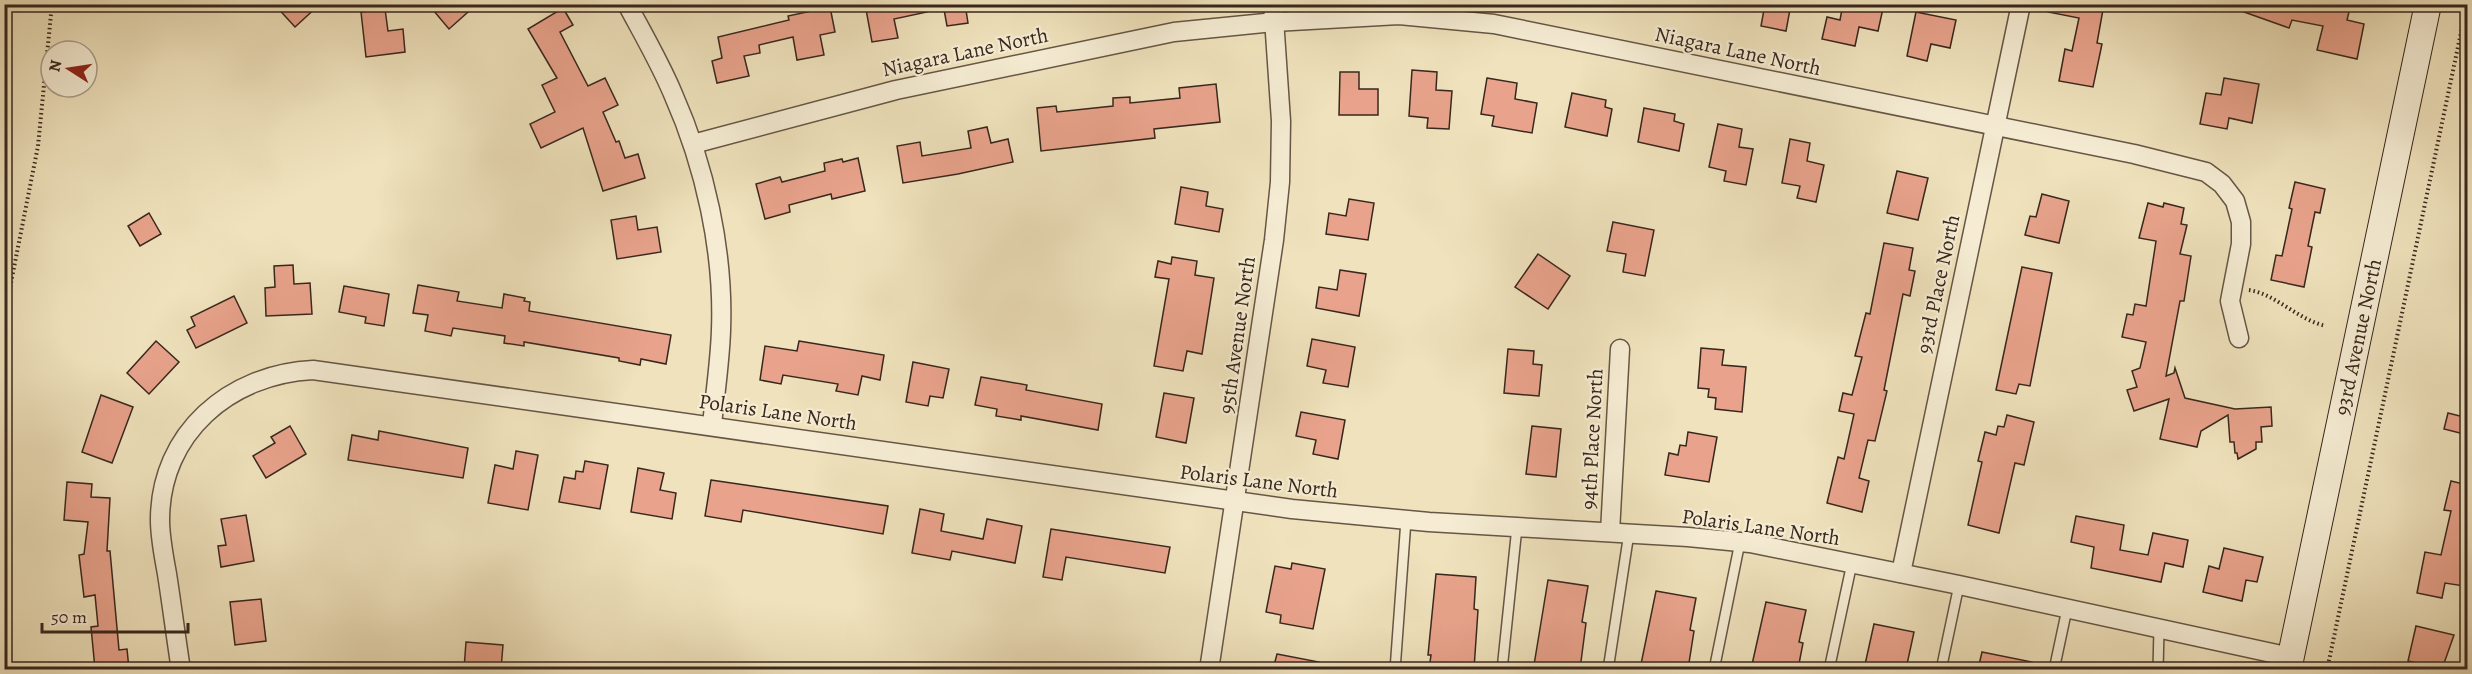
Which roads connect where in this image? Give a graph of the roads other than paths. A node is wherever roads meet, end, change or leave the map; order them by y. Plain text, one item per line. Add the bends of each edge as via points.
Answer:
1 (627, 4) edge
2 (2021, 4) edge
3 (2428, 4) edge
4 (1274, 13) edge
5 (1995, 126) junction
6 (693, 144) junction
7 (2239, 338) dead end
8 (1620, 349) dead end
9 (711, 425) junction
10 (1235, 501) junction
11 (1406, 520) junction
12 (1517, 527) junction
13 (1610, 532) junction
14 (1629, 533) junction
15 (1740, 542) junction
16 (1852, 563) junction
17 (1900, 573) junction
18 (1959, 585) junction
19 (2067, 609) junction
20 (2159, 629) junction
21 (2289, 663) edge
22 (181, 669) edge
23 (1209, 669) edge
24 (1395, 669) edge
25 (1502, 669) edge
26 (1608, 669) edge
27 (1714, 669) edge
28 (1829, 669) edge
29 (1941, 669) edge
30 (2054, 669) edge
31 (2158, 669) edge

1 - 6 street via 674,94
2 - 5 street, 93rd Place North
3 - 21 main road, 93rd Avenue North
4 - 5 street, Niagara Lane North via 1399,15 1494,24
4 - 6 street, Niagara Lane North via 896,90
4 - 10 street, 95th Avenue North via 1281,121 1280,182
5 - 7 street, Niagara Lane North via 2176,163 2206,172 2222,184 2235,201 2241,222 2241,244 2230,301
5 - 17 street, 93rd Place North
6 - 9 street via 711,211 719,274 721,329
8 - 13 street, 94th Place North
9 - 10 street, Polaris Lane North
9 - 22 street, Polaris Lane North via 313,370 252,381 224,397 186,435 170,466 161,500 163,552
10 - 11 street, Polaris Lane North
10 - 23 street, 95th Avenue North
11 - 12 street, Polaris Lane North
11 - 24 lane
12 - 13 street, Polaris Lane North
12 - 25 lane
13 - 14 street, Polaris Lane North
14 - 15 street, Polaris Lane North
14 - 26 lane
15 - 16 street, Polaris Lane North
15 - 27 lane
16 - 17 street, Polaris Lane North
16 - 28 lane
17 - 18 street, Polaris Lane North
18 - 19 street, Polaris Lane North
18 - 29 lane
19 - 20 street, Polaris Lane North
19 - 30 lane
20 - 21 street, Polaris Lane North
20 - 31 lane

